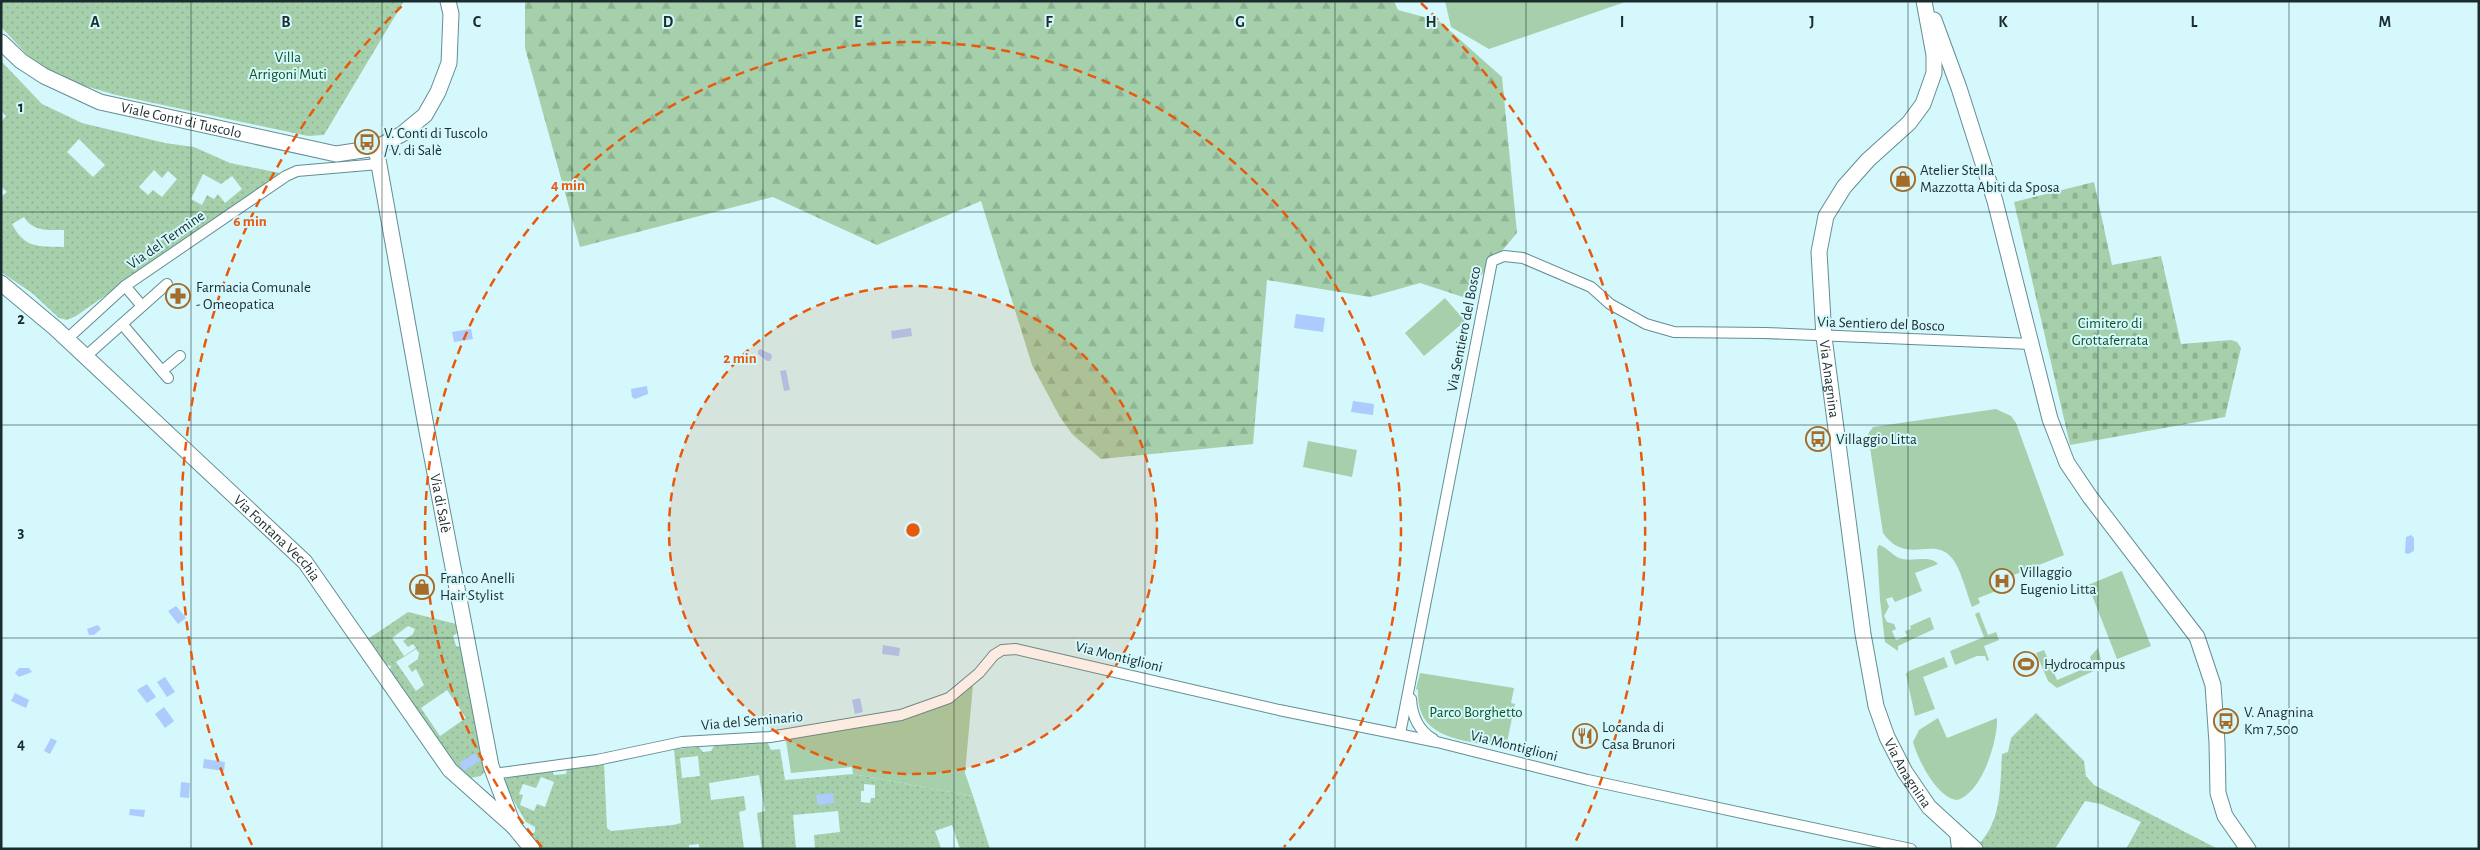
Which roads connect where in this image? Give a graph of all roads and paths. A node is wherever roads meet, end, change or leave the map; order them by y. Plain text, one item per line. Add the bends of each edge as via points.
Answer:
1 (1925, 1) edge
2 (450, 8) edge
3 (1, 42) edge
4 (1934, 73) junction
5 (1960, 88) junction
6 (378, 156) junction
7 (1, 283) edge
8 (167, 284) dead end
9 (125, 286) junction
10 (142, 306) junction
11 (122, 324) junction
12 (1824, 337) junction
13 (66, 339) junction
14 (2031, 344) junction
15 (180, 356) dead end
16 (85, 357) junction
17 (994, 655) joint
18 (1410, 686) junction
19 (1400, 734) junction
20 (1437, 742) junction
21 (493, 772) junction
22 (463, 784) junction
23 (514, 826) junction
24 (1955, 832) junction
25 (532, 849) edge
26 (1911, 849) edge
27 (1958, 849) edge
28 (1975, 849) edge
29 (2248, 849) edge

1 - 4 main road, Via Anagnina
1 - 5 main road, Via Anagnina
2 - 6 main road, Viale Conti di Tuscolo via 457,36 457,62 446,97 435,116 412,139
3 - 6 main road, Viale Conti di Tuscolo via 44,76 100,102 336,154
4 - 5 main road via 1946,74
4 - 12 main road, Via Anagnina via 1924,104 1909,123 1857,172 1826,216 1819,252
5 - 14 main road, Via Anagnina via 1995,201
6 - 9 street, Via del Termine via 297,171 286,176
6 - 21 main road, Via di Salè via 429,444
7 - 13 main road, Via Fontana Vecchia
8 - 10 street
9 - 10 street
9 - 13 street, Via del Termine
10 - 11 street
11 - 15 street via 165,374
11 - 16 street
12 - 14 street, Via Sentiero del Bosco
12 - 18 street, Via Sentiero del Bosco via 1674,332 1639,320 1610,304 1591,287 1523,258 1504,256 1492,261
12 - 24 main road, Via Anagnina via 1863,634 1876,706 1904,772 1930,807
13 - 16 main road, Via Fontana Vecchia
14 - 29 main road, Via Anagnina via 2050,419 2067,463 2198,636 2213,685 2218,793 2225,816
16 - 22 main road, Via Fontana Vecchia via 305,562 428,740
17 - 19 street, Via Montiglioni via 1002,650 1016,649 1040,653 1279,710
17 - 21 street, Via del Seminario via 949,698 901,715 770,737 682,742 597,760
18 - 19 street, Via Sentiero del Bosco
18 - 20 street, Via Sentiero del Bosco via 1412,712 1422,733
19 - 20 street, Via Montiglioni
20 - 26 street, Via Montiglioni via 1588,780
21 - 22 main road via 481,784
21 - 23 main road, Via di Salè
22 - 23 main road, Via Fontana Vecchia
23 - 25 main road, Via di Salè
24 - 27 street
24 - 28 main road, Via Anagnina

